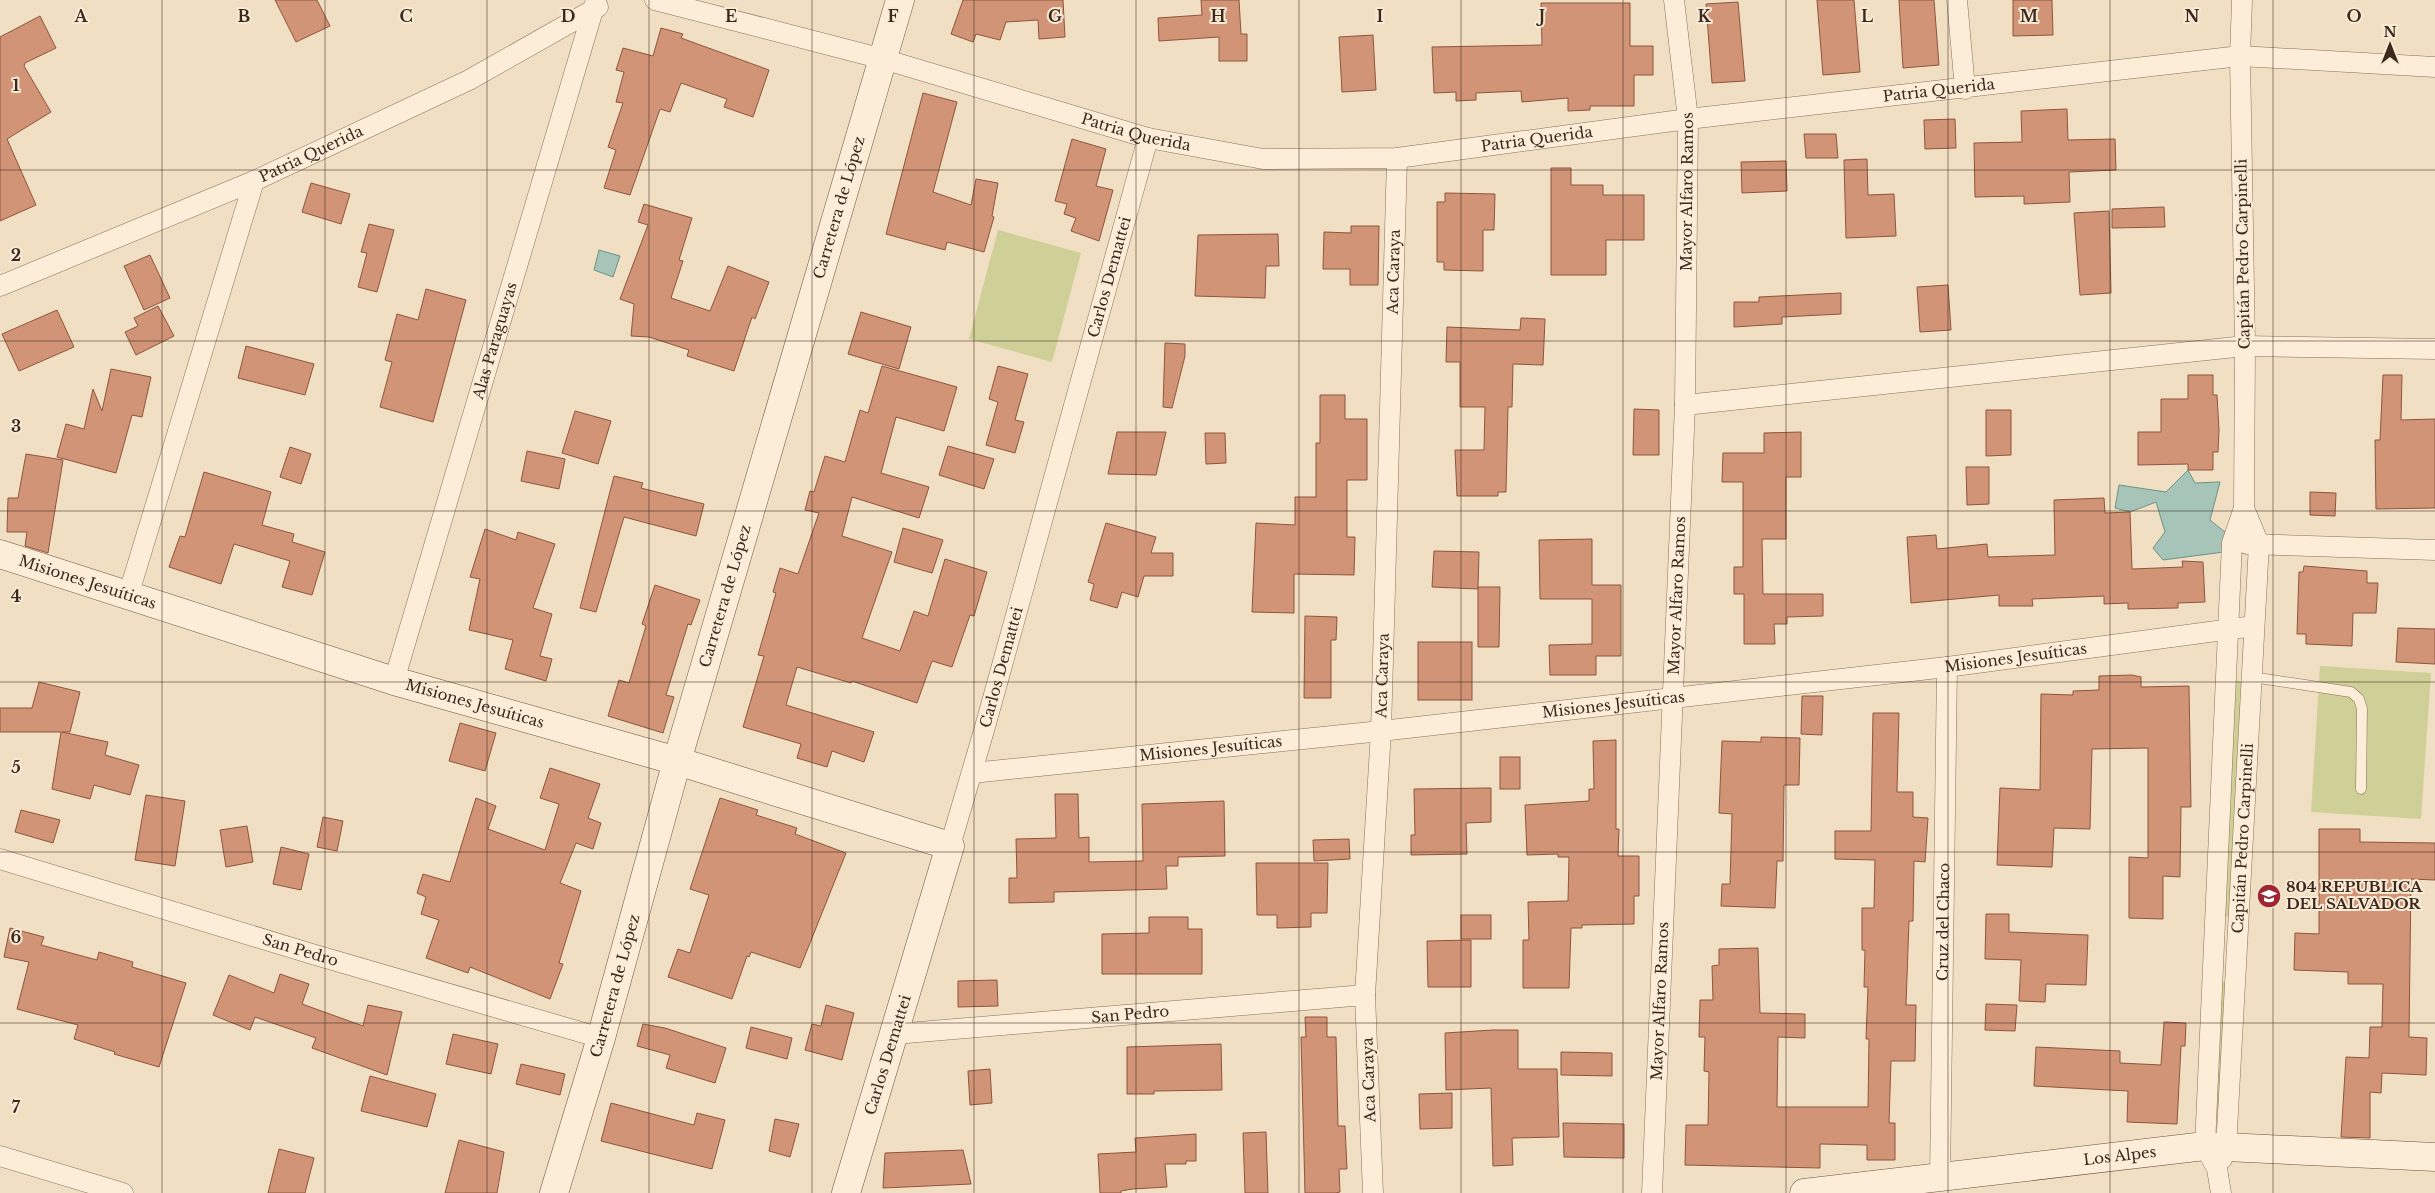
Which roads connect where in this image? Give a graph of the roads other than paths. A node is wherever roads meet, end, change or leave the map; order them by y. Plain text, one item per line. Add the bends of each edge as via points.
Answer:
1 (655, 0) edge
2 (900, 0) edge
3 (1674, 0) edge
4 (1957, 0) edge
5 (2242, 0) edge
6 (599, 3) edge
7 (2240, 56) junction
8 (884, 59) junction
9 (2435, 67) edge
10 (1965, 89) junction
11 (1688, 120) junction
12 (1148, 138) junction
13 (1398, 158) junction
14 (254, 181) junction
15 (0, 286) edge
16 (2244, 346) junction
17 (2435, 349) edge
18 (1685, 405) junction
19 (2244, 508) junction
20 (2232, 543) junction
21 (2259, 544) junction
22 (2435, 550) edge
23 (0, 554) edge
24 (128, 596) junction
25 (2254, 626) junction
26 (2228, 628) junction
27 (1947, 667) junction
28 (2252, 677) junction
29 (394, 681) junction
30 (1673, 698) junction
31 (1381, 731) junction
32 (677, 761) junction
33 (972, 773) junction
34 (2361, 789) dead end
35 (950, 846) junction
36 (0, 860) edge
37 (2214, 948) junction
38 (2237, 950) junction
39 (1365, 995) junction
40 (895, 1034) junction
41 (601, 1038) junction
42 (2216, 1155) junction
43 (0, 1156) edge
44 (2435, 1157) edge
45 (1940, 1177) junction
46 (123, 1193) edge
47 (554, 1193) edge
48 (846, 1193) edge
49 (1373, 1193) edge
50 (1652, 1193) edge
51 (1804, 1193) edge
52 (2221, 1193) edge

1 - 8 street, Patria Querida
2 - 8 main road, Carretera de López
3 - 11 street, Mayor Alfaro Ramos
4 - 10 street
5 - 7 street, Capitán Pedro Carpinelli
6 - 14 street, Patria Querida via 469,80
6 - 29 street, Alas Paraguayas
7 - 9 street, Patria Querida
7 - 10 street, Patria Querida
7 - 16 street, Capitán Pedro Carpinelli
8 - 12 street, Patria Querida
8 - 32 main road, Carretera de López
10 - 11 street, Patria Querida
11 - 13 street, Patria Querida
11 - 18 street, Mayor Alfaro Ramos
12 - 13 street, Patria Querida via 1263,159
12 - 33 street, Carlos Demattei
13 - 31 street, Aca Caraya
14 - 15 street, Patria Querida
14 - 24 street
16 - 17 street
16 - 18 street
16 - 19 street, Capitán Pedro Carpinelli
18 - 30 street, Mayor Alfaro Ramos
19 - 20 street, Capitán Pedro Carpinelli
19 - 21 street, Capitán Pedro Carpinelli
20 - 21 street
20 - 26 street, Capitán Pedro Carpinelli
21 - 22 street
21 - 25 street, Capitán Pedro Carpinelli
23 - 24 main road, Misiones Jesuíticas
24 - 29 main road, Misiones Jesuíticas
25 - 26 street, Misiones Jesuíticas
25 - 28 street, Capitán Pedro Carpinelli
26 - 27 street, Misiones Jesuíticas
26 - 37 street, Capitán Pedro Carpinelli
27 - 30 street, Misiones Jesuíticas
27 - 45 street, Cruz del Chaco
28 - 34 lane via 2351,692 2359,699 2362,709
28 - 38 street, Capitán Pedro Carpinelli
29 - 32 main road, Misiones Jesuíticas
30 - 31 street, Misiones Jesuíticas
30 - 50 street, Mayor Alfaro Ramos
31 - 33 street, Misiones Jesuíticas
31 - 39 street, Aca Caraya
32 - 35 main road, Misiones Jesuíticas
32 - 41 main road, Carretera de López
33 - 35 street, Carlos Demattei
35 - 40 main road, Carlos Demattei
36 - 41 street, San Pedro
37 - 38 street
37 - 42 street, Capitán Pedro Carpinelli
38 - 42 street, Capitán Pedro Carpinelli
39 - 40 street, San Pedro
39 - 49 street, Aca Caraya
40 - 48 main road, Carlos Demattei
41 - 47 main road, Carretera de López
42 - 44 main road, Los Alpes
42 - 45 main road, Los Alpes
42 - 52 street, Capitán Pedro Carpinelli
43 - 46 street
45 - 51 main road, Los Alpes

